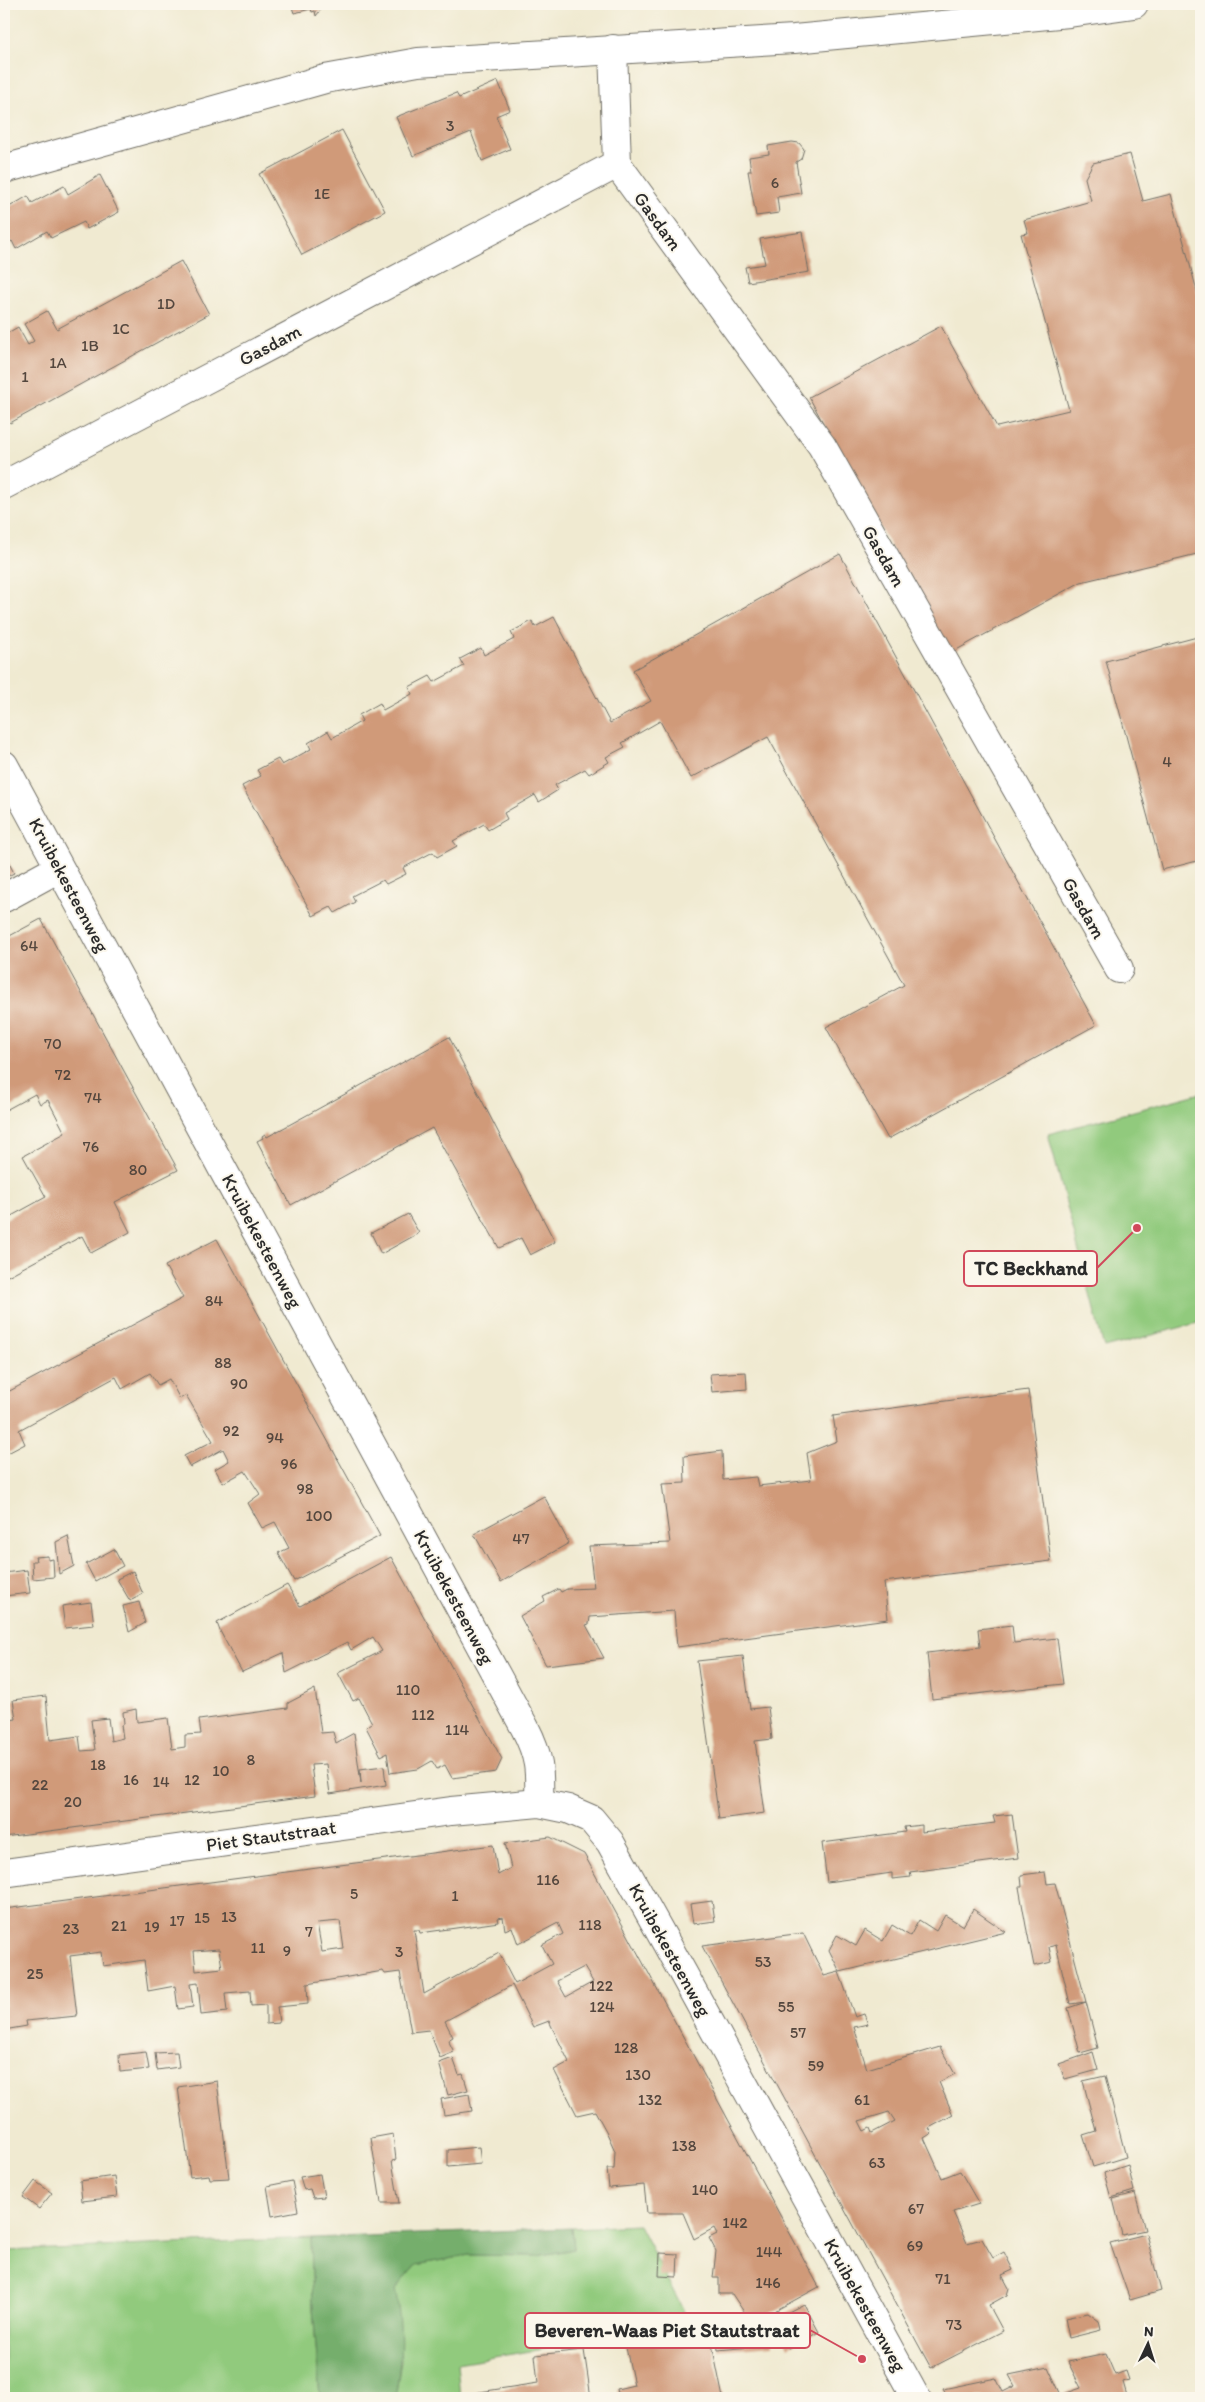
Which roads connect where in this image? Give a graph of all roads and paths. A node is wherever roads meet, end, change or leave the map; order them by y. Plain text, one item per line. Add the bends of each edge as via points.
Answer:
1 (1134, 4) edge
2 (613, 49) junction
3 (617, 164) junction
4 (4, 169) edge
5 (4, 485) edge
6 (4, 765) edge
7 (60, 868) junction
8 (4, 898) edge
9 (1118, 969) dead end
10 (539, 1803) junction
11 (4, 1873) edge
12 (916, 2398) edge

1 - 2 street via 794,39
2 - 3 street
2 - 4 street via 418,62 325,79
3 - 5 street, Gasdam
3 - 9 street, Gasdam via 822,446
6 - 7 street, Kruibekesteenweg
7 - 8 street
7 - 10 street, Kruibekesteenweg via 536,1749 540,1770
10 - 11 street, Piet Stautstraat via 452,1811
10 - 12 street, Kruibekesteenweg via 568,1809 591,1819 610,1842

